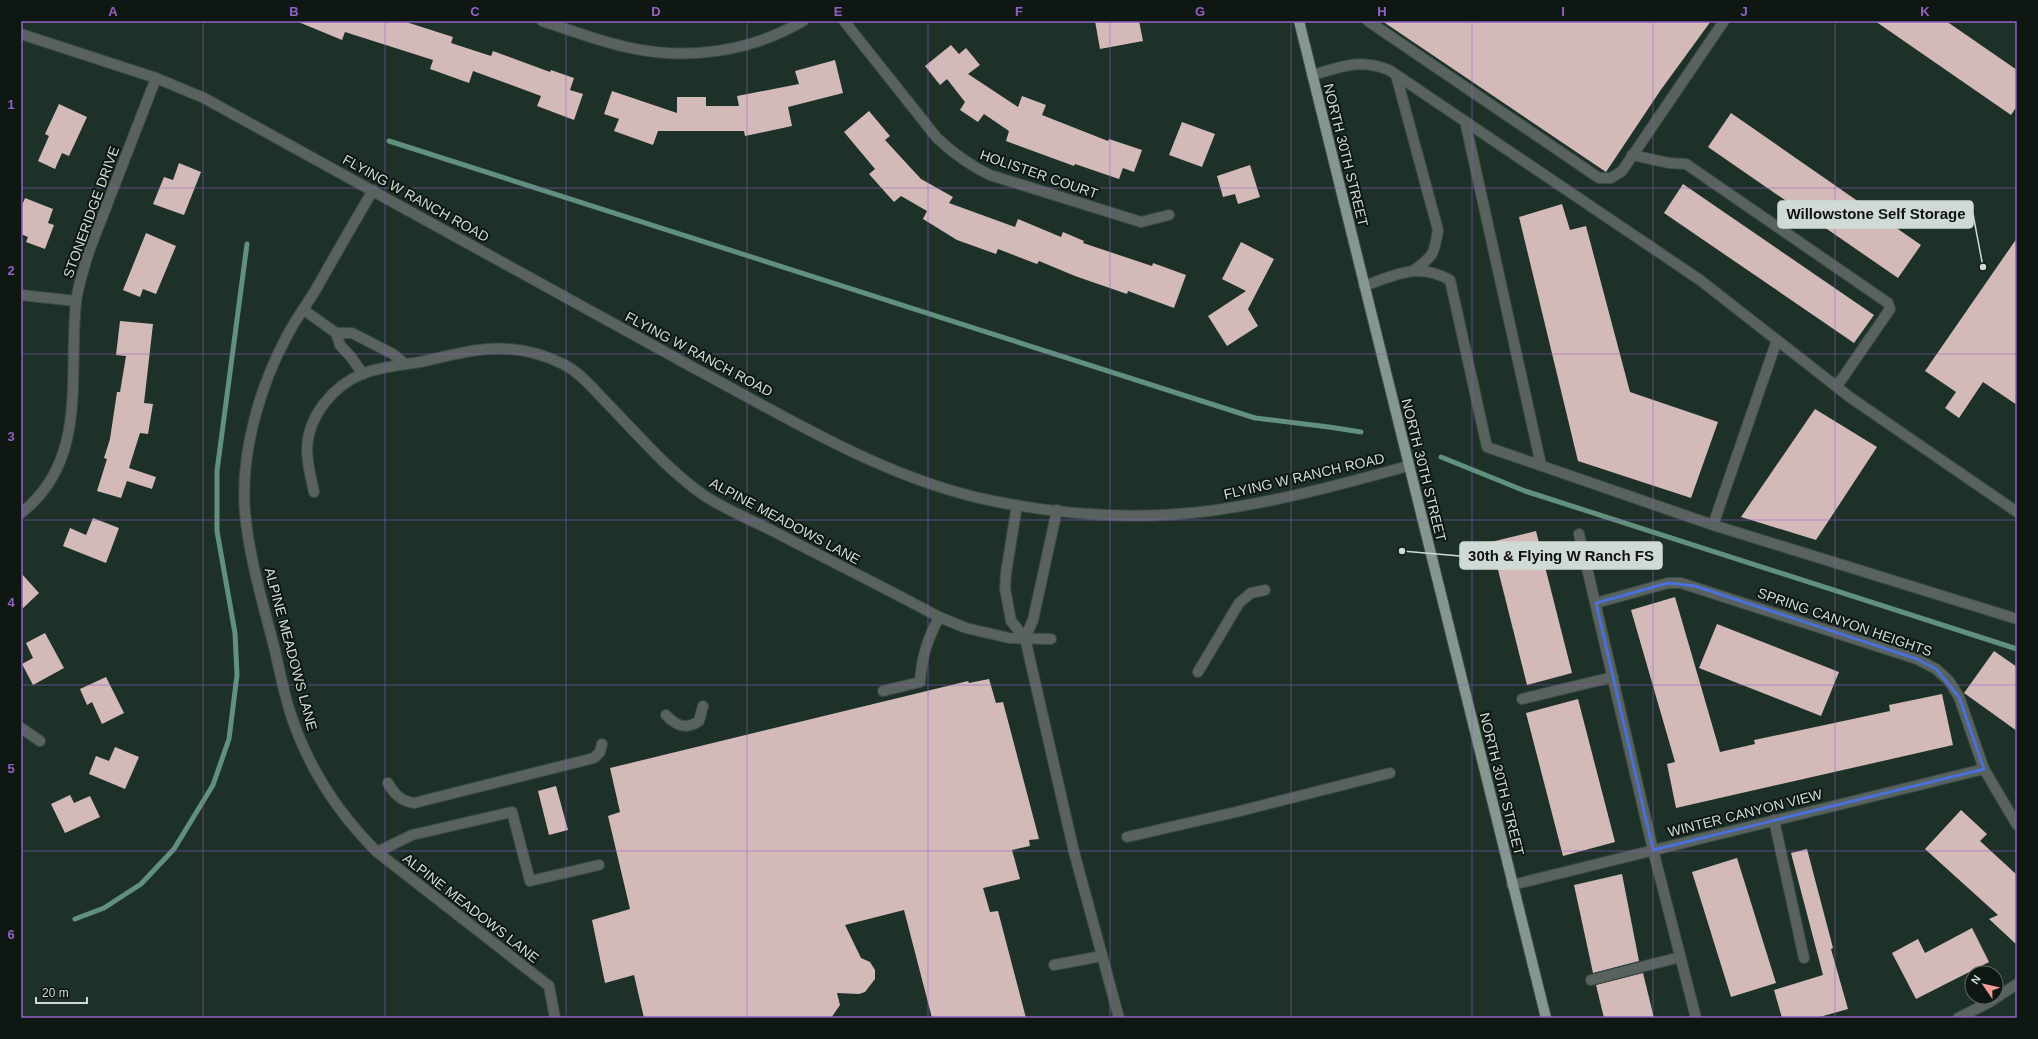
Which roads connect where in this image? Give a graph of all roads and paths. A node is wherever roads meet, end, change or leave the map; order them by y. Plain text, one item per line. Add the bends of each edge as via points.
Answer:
1 (542, 21) edge
2 (804, 21) edge
3 (844, 21) edge
4 (1299, 21) edge
5 (1368, 21) edge
6 (1724, 21) edge
7 (21, 34) edge
8 (1312, 75) junction
9 (1396, 75) junction
10 (156, 78) junction
11 (1465, 121) junction
12 (1632, 155) junction
13 (373, 190) junction
14 (1169, 215) dead end
15 (1414, 270) junction
16 (1364, 286) junction
17 (21, 295) edge
18 (76, 301) junction
19 (304, 310) junction
20 (336, 333) junction
21 (1777, 340) junction
22 (405, 364) junction
23 (363, 374) junction
24 (1837, 386) junction
25 (1541, 465) junction
26 (1408, 466) junction
27 (314, 492) dead end
28 (1017, 505) junction
29 (1057, 510) junction
30 (2017, 512) edge
31 (21, 513) edge
32 (1713, 525) junction
33 (1579, 534) dead end
34 (1265, 590) dead end
35 (1596, 603) junction
36 (939, 617) junction
37 (2017, 619) edge
38 (1024, 638) junction
39 (1051, 639) dead end
40 (1198, 672) dead end
41 (1613, 678) junction
42 (884, 691) dead end
43 (1522, 699) dead end
44 (703, 706) dead end
45 (666, 715) dead end
46 (21, 728) edge
47 (40, 741) dead end
48 (602, 744) dead end
49 (1984, 769) junction
50 (1390, 773) dead end
51 (388, 783) dead end
52 (1774, 820) junction
53 (2017, 825) edge
54 (1127, 837) dead end
55 (1652, 850) junction
56 (377, 852) junction
57 (599, 865) dead end
58 (1512, 884) junction
59 (1102, 956) junction
60 (1680, 957) junction
61 (1804, 958) dead end
62 (1054, 965) dead end
63 (1591, 980) dead end
64 (2017, 984) edge
65 (1964, 1017) edge
66 (555, 1018) edge
67 (1119, 1018) edge
68 (1546, 1018) edge
69 (1696, 1018) edge

1 - 2 street via 625,47 658,53 701,54 758,41
3 - 14 street, HOLISTER COURT via 937,138 952,153 971,166 990,175 1141,222
4 - 8 main road, NORTH 30TH STREET
5 - 12 street via 1599,178 1611,178 1622,171
6 - 12 street
7 - 10 street, FLYING W RANCH ROAD
8 - 9 street via 1360,63 1374,64
8 - 16 main road, NORTH 30TH STREET
9 - 11 street
9 - 15 street via 1438,230 1434,252 1426,262
10 - 13 street, FLYING W RANCH ROAD via 204,98
10 - 18 street, STONERIDGE DRIVE via 86,262
11 - 21 street via 1700,280
11 - 25 street
12 - 24 street via 1686,164 1888,303 1890,309
13 - 19 street, ALPINE MEADOWS LANE
13 - 28 street, FLYING W RANCH ROAD via 637,337 830,440 885,466 940,486 991,501
15 - 16 street
15 - 25 street via 1436,272 1450,280 1487,447
16 - 26 main road, NORTH 30TH STREET
17 - 18 street
18 - 31 street, STONERIDGE DRIVE via 73,411 69,435 56,469 44,488
19 - 20 street
19 - 56 street, ALPINE MEADOWS LANE via 288,334 260,399 251,435 245,512 253,563 291,715 307,756 323,787 361,836
20 - 22 street via 352,333 393,354
20 - 23 street via 340,345
21 - 24 street
21 - 32 street
22 - 23 street, ALPINE MEADOWS LANE
22 - 36 street, ALPINE MEADOWS LANE via 489,347 516,349 564,365 584,379 668,466 703,495
23 - 27 street, ALPINE MEADOWS LANE via 342,385 328,397 317,416 307,447 308,468
24 - 30 street
25 - 32 street
26 - 29 street, FLYING W RANCH ROAD via 1261,503 1206,511 1142,515 1090,514
26 - 58 main road, NORTH 30TH STREET
28 - 29 street, FLYING W RANCH ROAD
28 - 38 street via 1005,588 1010,622
29 - 38 street via 1033,620
32 - 37 street
33 - 35 street
34 - 40 street via 1251,592 1239,603
35 - 41 street
35 - 49 street, SPRING CANYON HEIGHTS via 1668,583 1681,583 1917,659 1936,669 1949,681 1959,696
36 - 38 street, ALPINE MEADOWS LANE via 966,628 1009,638
36 - 42 street via 925,644 920,682
38 - 39 street, ALPINE MEADOWS LANE
38 - 59 street via 1074,852
41 - 43 street
41 - 55 street
44 - 45 street via 699,721 692,726 681,727
46 - 47 street
48 - 51 street via 600,752 594,758 414,803 394,794
49 - 52 street, WINTER CANYON VIEW
49 - 53 street, SPRING CANYON HEIGHTS
50 - 54 street
52 - 55 street, WINTER CANYON VIEW
52 - 61 street
55 - 58 street, WINTER CANYON VIEW
55 - 60 street
56 - 57 street via 412,835 512,812 530,881
56 - 66 street, ALPINE MEADOWS LANE via 549,986
58 - 68 main road, NORTH 30TH STREET
59 - 62 street
59 - 67 street
60 - 63 street
60 - 69 street
64 - 65 street

